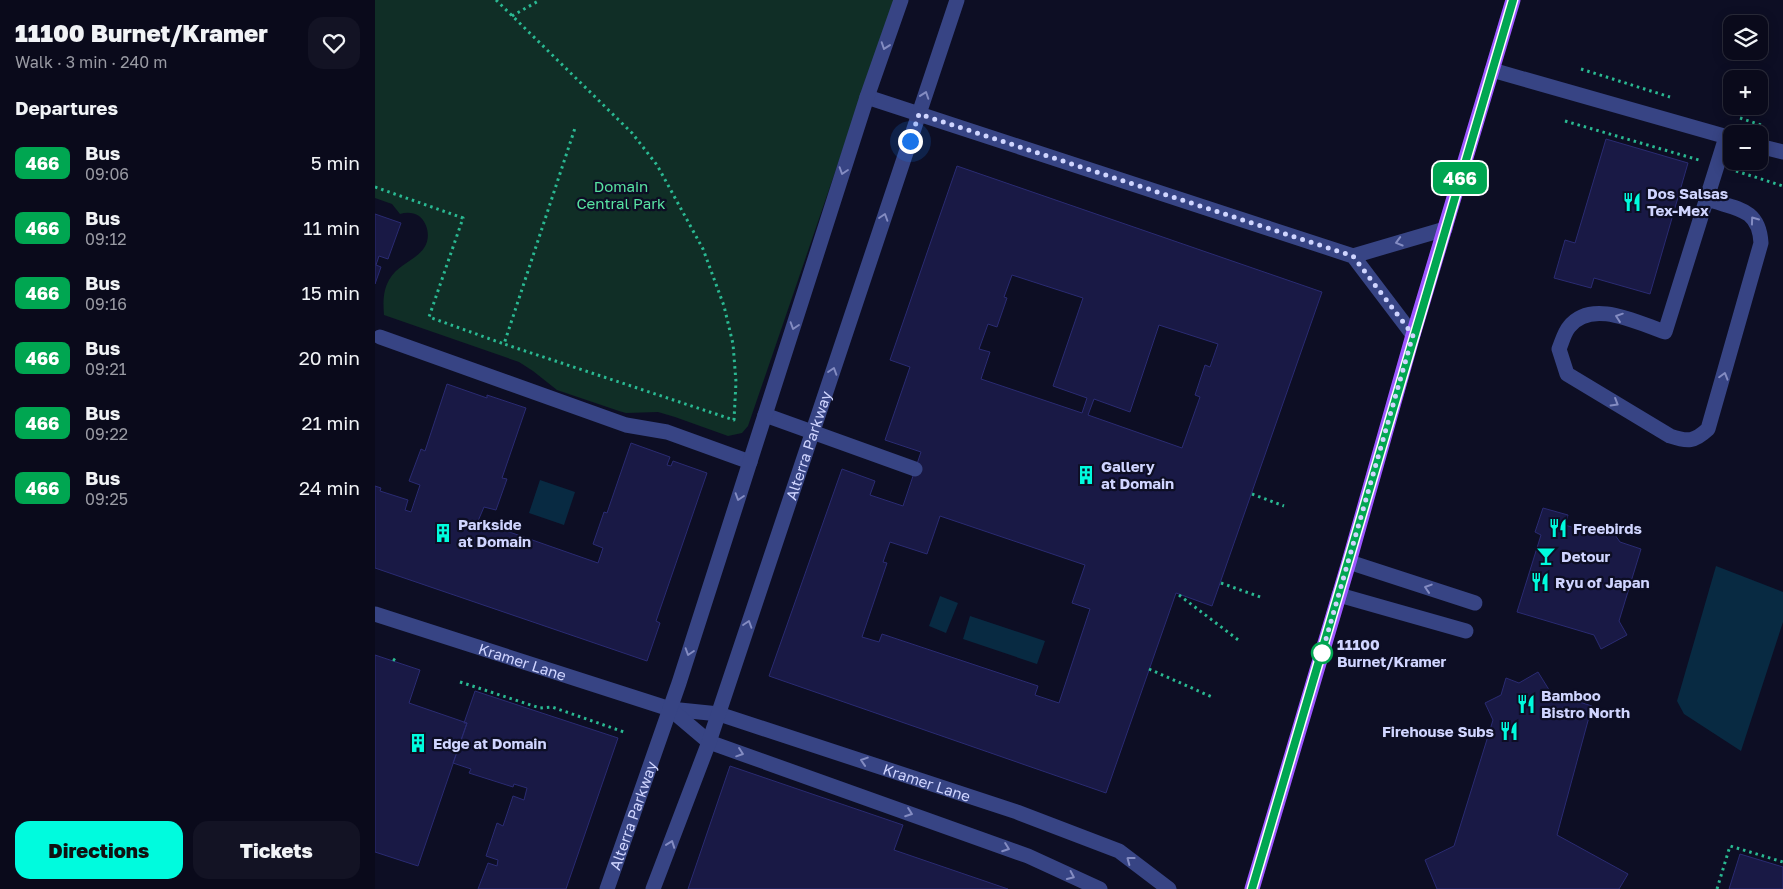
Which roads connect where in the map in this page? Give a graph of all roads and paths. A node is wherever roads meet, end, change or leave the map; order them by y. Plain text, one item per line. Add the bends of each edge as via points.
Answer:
1 (496, 0) edge
2 (539, 0) edge
3 (901, 0) edge
4 (957, 0) edge
5 (1513, 0) edge
6 (512, 16) junction
7 (1492, 70) junction
8 (867, 97) junction
9 (919, 114) junction
10 (1565, 120) dead end
11 (575, 128) dead end
12 (1723, 135) edge
13 (1768, 148) edge
14 (1723, 152) edge
15 (1783, 152) edge
16 (1717, 166) junction
17 (1783, 186) edge
18 (375, 188) edge
19 (1707, 199) junction
20 (1445, 229) junction
21 (1353, 256) junction
22 (1413, 335) junction
23 (380, 337) dead end
24 (504, 344) junction
25 (765, 415) junction
26 (812, 432) junction
27 (750, 462) junction
28 (915, 469) dead end
29 (1252, 494) dead end
30 (1284, 506) dead end
31 (1349, 562) junction
32 (1221, 583) dead end
33 (1179, 594) dead end
34 (1339, 594) junction
35 (1263, 598) dead end
36 (1475, 603) dead end
37 (375, 614) edge
38 (1466, 631) dead end
39 (1241, 642) dead end
40 (1149, 669) dead end
41 (460, 682) dead end
42 (1213, 697) dead end
43 (670, 709) junction
44 (719, 714) junction
45 (625, 732) dead end
46 (709, 742) junction
47 (1783, 862) edge
48 (607, 889) edge
49 (653, 889) edge
50 (1100, 889) edge
51 (1169, 889) edge
52 (1252, 889) edge
53 (1717, 889) edge

1 - 6 path
2 - 6 path
3 -> 8 street, Alterra Parkway
9 -> 4 street, Alterra Parkway
5 - 7 main road
6 - 24 path via 632,133 657,165 703,249 724,306 733,344 734,420
7 - 12 street
7 - 20 main road
8 - 9 street
8 -> 25 street, Alterra Parkway
9 - 21 street
26 -> 9 street, Alterra Parkway
10 - 16 path
11 - 24 path
13 - 15 street
14 - 16 street
16 - 17 path
16 - 19 street
18 - 24 path via 463,218 429,317
19 -> 19 street via 1665,332 1611,314 1584,314 1569,327 1559,349 1567,374 1670,436 1683,440 1697,439 1708,430 1761,243 1758,225 1749,213
20 -> 21 street
20 - 22 main road
21 - 22 street
22 - 31 main road
23 - 27 street via 626,425 667,432
25 - 26 street
25 - 27 street, Alterra Parkway
26 - 28 street
44 -> 26 street, Alterra Parkway
27 -> 43 street, Alterra Parkway
29 - 30 path
31 - 34 main road
36 -> 31 street
32 - 35 path
33 - 39 path
34 - 38 street
34 - 52 main road
37 - 43 street, Kramer Lane
40 - 42 path
41 - 45 path via 540,708 552,707
43 - 44 street, Kramer Lane
43 - 46 street, Kramer Lane
43 - 48 street, Alterra Parkway
44 - 46 street, Alterra Parkway
51 -> 44 street, Kramer Lane via 1119,851 1017,812
49 -> 46 street, Alterra Parkway
46 -> 50 street, Kramer Lane via 1028,856
47 - 53 path via 1730,846

